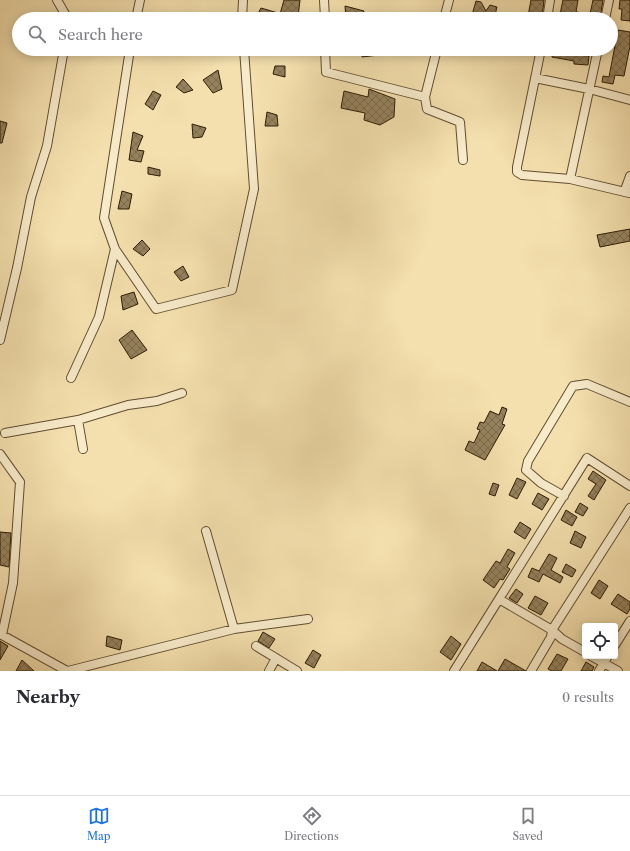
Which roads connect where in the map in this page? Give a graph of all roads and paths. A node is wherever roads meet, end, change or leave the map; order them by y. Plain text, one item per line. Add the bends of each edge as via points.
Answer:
1 (56, 0) edge
2 (140, 0) edge
3 (243, 0) edge
4 (324, 0) edge
5 (449, 0) edge
6 (550, 0) edge
7 (609, 0) edge
8 (64, 12) edge
9 (137, 12) edge
10 (242, 12) edge
11 (325, 12) edge
12 (446, 12) edge
13 (548, 12) edge
14 (606, 12) edge
15 (63, 56) edge
16 (129, 56) edge
17 (244, 56) edge
18 (325, 56) edge
19 (435, 56) edge
20 (540, 56) edge
21 (596, 56) edge
22 (535, 78) junction
23 (588, 89) junction
24 (425, 97) junction
25 (630, 100) edge
26 (463, 160) dead end
27 (630, 176) edge
28 (570, 179) junction
29 (115, 249) junction
30 (0, 340) edge
31 (71, 378) dead end
32 (182, 393) dead end
33 (630, 402) edge
34 (78, 420) junction
35 (5, 433) dead end
36 (83, 449) dead end
37 (0, 454) edge
38 (630, 486) edge
39 (564, 496) junction
40 (630, 508) edge
41 (206, 531) dead end
42 (500, 599) junction
43 (308, 619) dead end
44 (630, 621) edge
45 (234, 629) junction
46 (552, 630) junction
47 (1, 635) edge
48 (618, 640) edge
49 (256, 646) dead end
50 (582, 650) edge
51 (276, 658) junction
52 (606, 660) edge
53 (68, 671) edge
54 (269, 671) edge
55 (298, 671) edge
56 (454, 671) edge
57 (531, 671) edge
58 (599, 671) edge
59 (618, 671) edge

1 - 8 street
2 - 9 street
3 - 10 street
4 - 11 street
5 - 12 street
6 - 13 street
7 - 14 street
15 - 30 street via 47,146 31,197
16 - 29 street via 104,218
17 - 29 street via 254,189 232,290 156,309
18 - 24 street via 326,72
19 - 24 street
20 - 22 street
21 - 23 street
22 - 23 street
22 - 28 street via 517,172 522,175
23 - 25 street
23 - 28 street
24 - 26 street via 427,109 460,122
27 - 28 street via 625,190 629,193
29 - 31 street via 99,317
32 - 34 street
33 - 39 street via 587,384 573,386 528,461 526,470
34 - 35 street
34 - 36 street
37 - 47 street via 20,482 13,583
38 - 39 street via 587,458
39 - 42 street
40 - 46 street
41 - 45 street
42 - 46 street
42 - 56 street
43 - 45 street
44 - 48 street
45 - 53 street
46 - 50 street
46 - 57 street via 551,637
47 - 53 street
49 - 51 street
51 - 54 street
51 - 55 street
52 - 58 street
52 - 59 street

